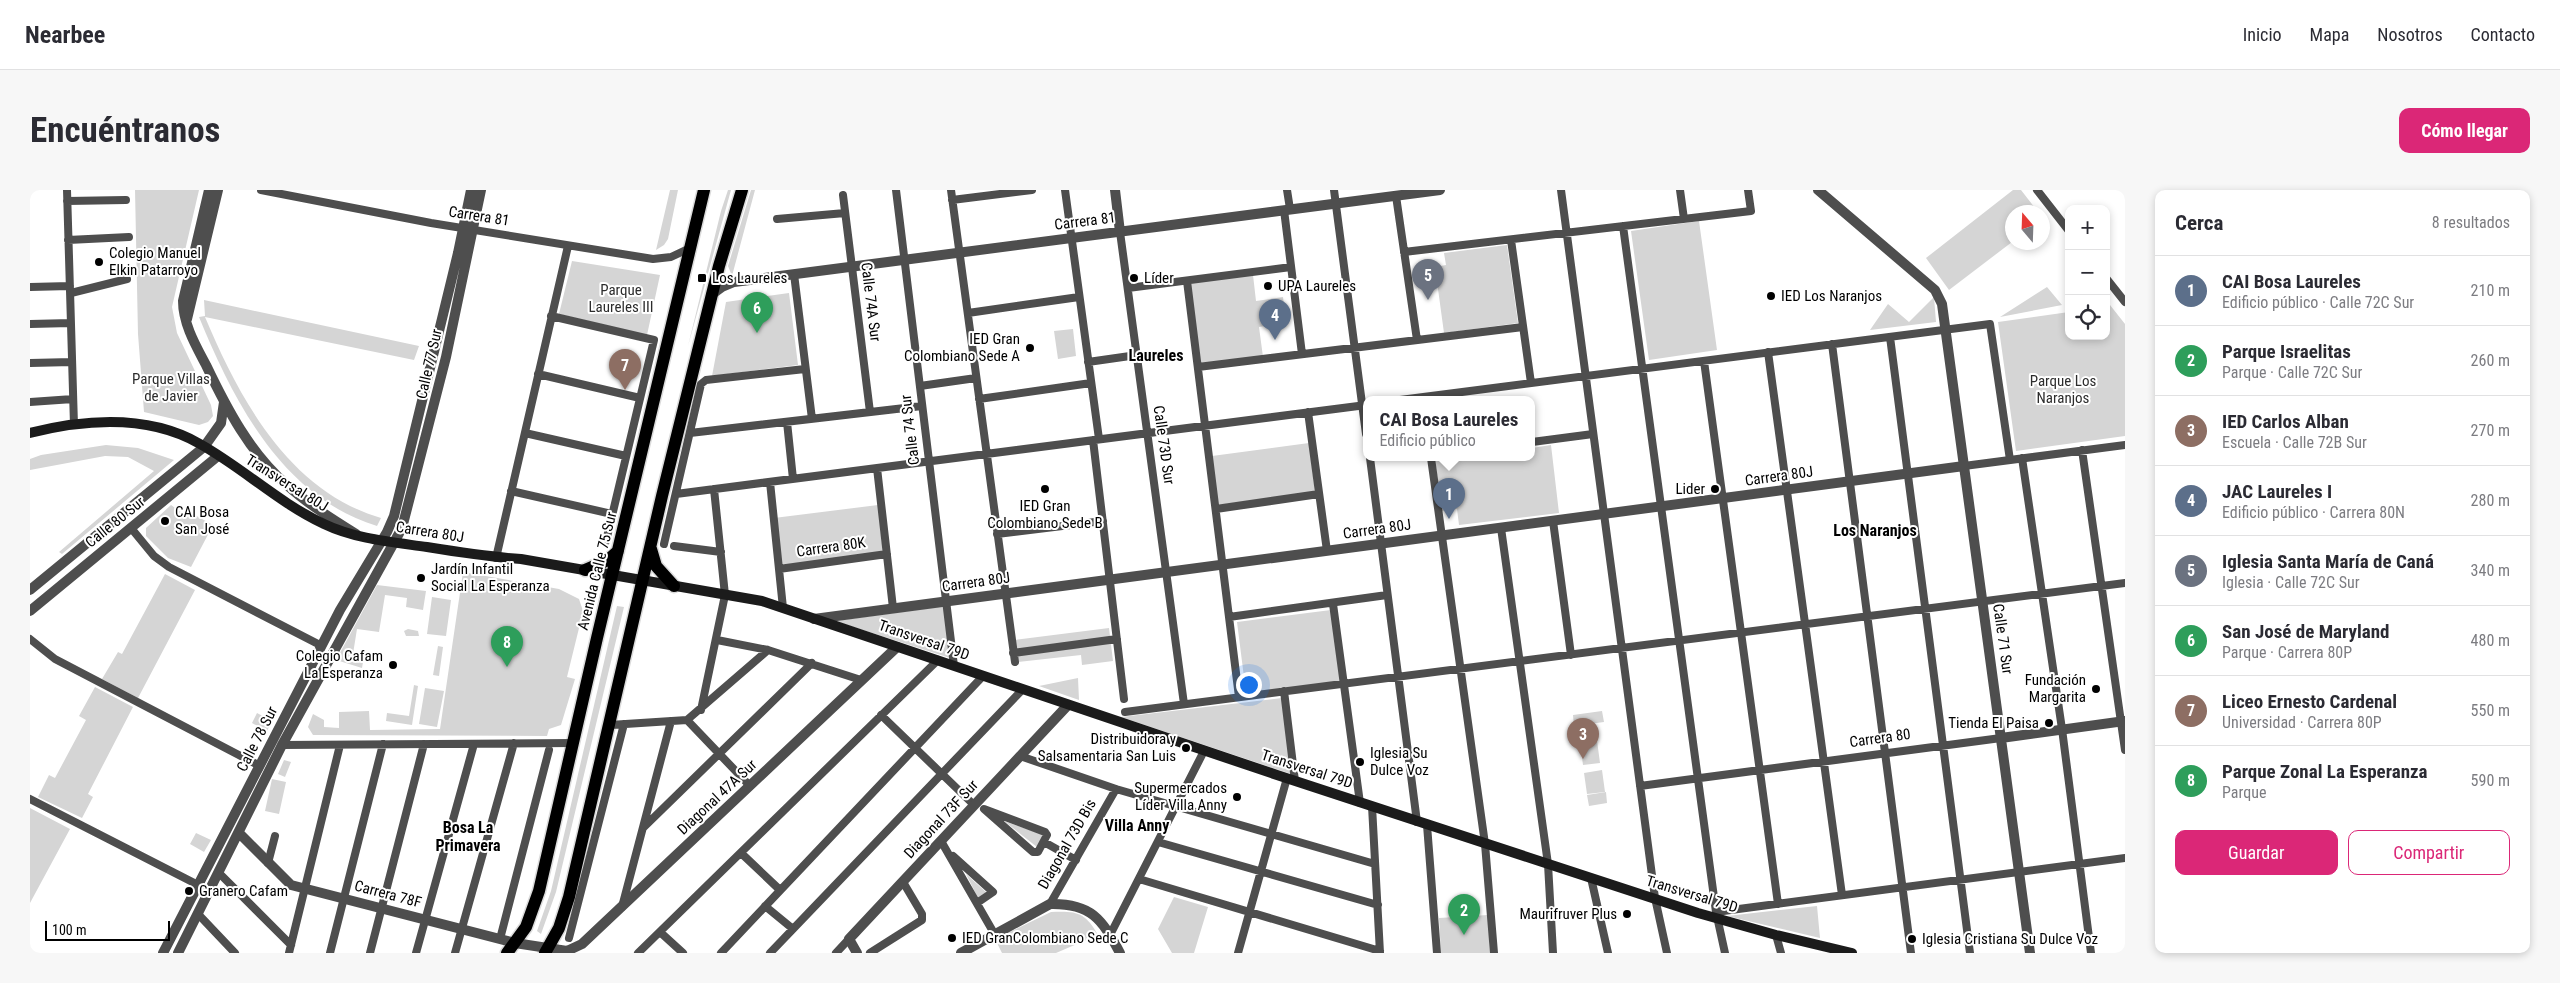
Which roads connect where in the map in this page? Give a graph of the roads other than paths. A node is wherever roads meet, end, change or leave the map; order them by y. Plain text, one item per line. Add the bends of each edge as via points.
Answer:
1 (67, 190) edge
2 (209, 190) edge
3 (218, 190) edge
4 (261, 190) edge
5 (471, 190) edge
6 (481, 190) edge
7 (704, 190) edge
8 (742, 190) edge
9 (896, 190) edge
10 (951, 190) edge
11 (1032, 190) edge
12 (1065, 190) edge
13 (1115, 190) edge
14 (1287, 190) edge
15 (1334, 190) edge
16 (1440, 190) edge
17 (1561, 190) edge
18 (1680, 190) edge
19 (1748, 190) edge
20 (1818, 190) edge
21 (2037, 190) edge
22 (843, 195) dead end
23 (1396, 196) junction
24 (126, 200) dead end
25 (952, 200) junction
26 (67, 201) junction
27 (1336, 203) junction
28 (1287, 210) junction
29 (845, 213) junction
30 (777, 219) dead end
31 (1684, 219) junction
32 (1623, 226) junction
33 (2065, 226) edge
34 (464, 228) junction
35 (474, 230) junction
36 (1120, 232) junction
37 (1566, 233) junction
38 (129, 237) dead end
39 (1071, 238) junction
40 (68, 240) junction
41 (1511, 240) junction
42 (568, 246) junction
43 (691, 247) junction
44 (1404, 252) junction
45 (959, 253) junction
46 (904, 260) junction
47 (719, 266) junction
48 (851, 267) junction
49 (1291, 267) junction
50 (794, 274) junction
51 (127, 279) dead end
52 (1187, 280) junction
53 (734, 282) junction
54 (2110, 283) edge
55 (30, 287) edge
56 (1128, 288) junction
57 (71, 289) junction
58 (711, 295) junction
59 (1079, 297) junction
60 (2125, 302) edge
61 (968, 313) junction
62 (552, 316) junction
63 (186, 320) junction
64 (71, 323) junction
65 (30, 324) edge
66 (1523, 327) junction
67 (1946, 329) junction
68 (1890, 337) junction
69 (1417, 340) junction
70 (1832, 344) junction
71 (1355, 348) junction
72 (1768, 352) junction
73 (1302, 354) junction
74 (1137, 355) junction
75 (1704, 361) junction
76 (72, 362) junction
77 (1088, 362) junction
78 (30, 363) edge
79 (1198, 367) junction
80 (806, 369) junction
81 (1642, 369) junction
82 (538, 374) junction
83 (1585, 376) junction
84 (976, 378) junction
85 (1091, 383) junction
86 (1530, 383) junction
87 (920, 386) junction
88 (1363, 396) edge
89 (1443, 396) edge
90 (640, 398) junction
91 (73, 399) junction
92 (979, 399) junction
93 (30, 402) edge
94 (224, 402) junction
95 (1363, 405) edge
96 (922, 406) junction
97 (870, 412) junction
98 (1308, 412) junction
99 (812, 419) junction
100 (787, 422) junction
101 (74, 425) junction
102 (1205, 426) junction
103 (30, 433) edge
104 (525, 433) junction
105 (690, 433) junction
106 (1147, 433) junction
107 (1593, 434) junction
108 (1096, 440) junction
109 (1535, 442) edge
110 (2125, 445) edge
111 (204, 446) junction
112 (2082, 450) junction
113 (986, 454) junction
114 (218, 456) junction
115 (626, 456) junction
116 (2022, 458) junction
117 (2010, 460) junction
118 (929, 461) junction
119 (1370, 461) edge
120 (1431, 461) edge
121 (1964, 466) junction
122 (876, 468) junction
123 (1908, 474) junction
124 (793, 479) junction
125 (1850, 481) junction
126 (770, 482) junction
127 (714, 489) junction
128 (1787, 490) junction
129 (511, 491) junction
130 (676, 494) junction
131 (1319, 494) junction
132 (1723, 498) junction
133 (1661, 506) junction
134 (1216, 509) junction
135 (612, 514) junction
136 (1604, 514) junction
137 (1103, 521) junction
138 (1553, 521) junction
139 (131, 528) junction
140 (1501, 528) junction
141 (997, 534) junction
142 (1442, 535) junction
143 (358, 536) junction
144 (381, 540) junction
145 (606, 541) dead end
146 (394, 542) junction
147 (664, 544) dead end
148 (1381, 544) junction
149 (650, 546) junction
150 (674, 546) dead end
151 (1327, 550) junction
152 (618, 551) junction
153 (721, 552) junction
154 (886, 554) junction
155 (496, 558) junction
156 (1223, 564) junction
157 (779, 569) junction
158 (585, 570) junction
159 (1166, 572) junction
160 (612, 578) junction
161 (1110, 579) junction
162 (642, 583) junction
163 (2125, 583) edge
164 (674, 586) junction
165 (2102, 586) junction
166 (30, 590) edge
167 (1005, 593) junction
168 (2041, 594) junction
169 (726, 595) junction
170 (1387, 595) junction
171 (947, 601) junction
172 (1982, 602) junction
173 (1333, 604) junction
174 (783, 608) junction
175 (893, 608) junction
176 (1925, 609) junction
177 (30, 611) edge
178 (1867, 616) junction
179 (1229, 617) junction
180 (814, 618) junction
181 (1805, 624) junction
182 (1741, 632) junction
183 (30, 639) edge
184 (1117, 639) junction
185 (716, 640) junction
186 (1679, 640) junction
187 (322, 646) junction
188 (897, 647) junction
189 (1621, 648) junction
190 (768, 650) junction
191 (1013, 653) junction
192 (1571, 655) junction
193 (938, 660) junction
194 (1519, 661) junction
195 (1015, 662) dead end
196 (812, 663) junction
197 (954, 666) junction
198 (1459, 669) junction
199 (983, 676) junction
200 (1398, 677) junction
201 (862, 680) junction
202 (1344, 684) junction
203 (1023, 689) junction
204 (1284, 692) junction
205 (1239, 697) junction
206 (1124, 700) dead end
207 (1184, 704) junction
208 (1068, 705) junction
209 (701, 710) junction
210 (1125, 712) dead end
211 (881, 716) junction
212 (687, 720) junction
213 (671, 721) junction
214 (2123, 721) edge
215 (624, 724) junction
216 (610, 725) junction
217 (2062, 729) junction
218 (2001, 738) junction
219 (514, 743) junction
220 (573, 743) junction
221 (383, 744) junction
222 (424, 744) junction
223 (474, 744) junction
224 (282, 745) junction
225 (340, 745) junction
226 (1943, 745) junction
227 (915, 748) junction
228 (549, 750) dead end
229 (2125, 750) edge
230 (1204, 751) junction
231 (1885, 753) junction
232 (719, 754) junction
233 (1020, 756) junction
234 (1824, 761) junction
235 (260, 766) junction
236 (1760, 770) junction
237 (941, 773) junction
238 (1698, 778) junction
239 (1291, 780) junction
240 (750, 786) junction
241 (1640, 786) junction
242 (1116, 789) junction
243 (30, 798) edge
244 (1360, 802) junction
245 (974, 806) junction
246 (1176, 806) junction
247 (1372, 806) junction
248 (1422, 823) junction
249 (643, 828) junction
250 (1271, 832) junction
251 (239, 834) junction
252 (275, 836) dead end
253 (941, 841) junction
254 (1044, 842) junction
255 (1158, 842) junction
256 (1485, 844) junction
257 (947, 852) junction
258 (740, 853) junction
259 (2125, 858) edge
260 (1076, 860) junction
261 (268, 863) junction
262 (1375, 864) junction
263 (1548, 864) junction
264 (2079, 864) junction
265 (1260, 871) junction
266 (2019, 872) junction
267 (219, 873) junction
268 (1591, 878) junction
269 (1139, 879) junction
270 (1960, 880) junction
271 (903, 882) junction
272 (198, 885) junction
273 (1902, 887) junction
274 (305, 888) junction
275 (780, 890) junction
276 (210, 891) junction
277 (1842, 895) junction
278 (344, 898) junction
279 (1654, 898) junction
280 (977, 904) junction
281 (1050, 904) junction
282 (1778, 904) junction
283 (1378, 905) junction
284 (765, 906) junction
285 (622, 907) junction
286 (382, 908) junction
287 (1249, 912) junction
288 (198, 914) junction
289 (1717, 915) junction
290 (425, 920) junction
291 (462, 929) junction
292 (793, 929) junction
293 (660, 932) junction
294 (1110, 934) junction
295 (994, 935) junction
296 (1776, 936) junction
297 (569, 938) dead end
298 (500, 939) junction
299 (849, 940) junction
300 (511, 948) edge
301 (290, 949) edge
302 (547, 951) edge
303 (1834, 951) edge
304 (561, 952) edge
305 (1380, 952) edge
306 (163, 953) edge
307 (178, 953) edge
308 (235, 953) edge
309 (330, 953) edge
310 (370, 953) edge
311 (416, 953) edge
312 (455, 953) edge
313 (638, 953) edge
314 (683, 953) edge
315 (721, 953) edge
316 (770, 953) edge
317 (836, 953) edge
318 (857, 953) edge
319 (870, 953) edge
320 (961, 953) edge
321 (1120, 953) edge
322 (1238, 953) edge
323 (1436, 953) edge
324 (1494, 953) edge
325 (1553, 953) edge
326 (1608, 953) edge
327 (1667, 953) edge
328 (1725, 953) edge
329 (1781, 953) edge
330 (1852, 953) edge
331 (1911, 953) edge
332 (1970, 953) edge
333 (2030, 953) edge
334 (2091, 953) edge

1 - 26 street
2 - 63 street via 183,301
3 - 63 street
4 - 34 street, Carrera 81
5 - 34 street, Calle 77 Sur
6 - 35 street, Calle 77 Sur
7 - 43 main road, Avenida Calle 75 Sur
8 - 47 main road
9 - 46 street, Calle 74 Sur
10 - 25 street
11 - 25 street
12 - 39 street
13 - 36 street, Calle 73D Sur
14 - 28 street
15 - 27 street
16 - 23 street, Carrera 81
17 - 37 street
18 - 31 street
19 - 31 street via 1751,211
20 - 67 street, Calle 71 Sur via 1935,290 1942,304
21 - 33 street
22 - 29 street, Calle 74A Sur
23 - 27 street, Carrera 81
23 - 44 street
24 - 26 street
25 - 45 street
26 - 40 street
27 - 28 street, Carrera 81
27 - 71 street
28 - 36 street, Carrera 81
28 - 49 street
29 - 30 street
29 - 48 street, Calle 74A Sur
31 - 32 street
32 - 37 street
32 - 81 street
34 - 35 street, Carrera 81
34 - 144 street, Calle 77 Sur via 396,508
35 - 42 street, Carrera 81
35 - 146 street, Calle 77 Sur via 406,519
36 - 39 street, Carrera 81
36 - 56 street, Calle 73D Sur
37 - 41 street
37 - 83 street
38 - 40 street
39 - 45 street, Carrera 81
39 - 59 street
40 - 57 street
41 - 44 street
41 - 66 street
42 - 43 street, Carrera 81 via 661,259 677,256
42 - 62 street
43 - 152 main road, Avenida Calle 75 Sur
44 - 69 street
45 - 46 street, Carrera 81
45 - 61 street
46 - 48 street, Carrera 81
46 - 87 street, Calle 74 Sur
47 - 53 street via 726,278
47 - 58 main road
48 - 50 street, Carrera 81
48 - 97 street, Calle 74A Sur
49 - 52 street
49 - 73 street
50 - 53 street, Carrera 81
50 - 80 street
51 - 57 street
52 - 56 street
52 - 79 street
53 - 58 street, Carrera 81
54 - 60 street
55 - 57 street
56 - 74 street, Calle 73D Sur
57 - 64 street
58 - 149 main road
59 - 61 street
59 - 77 street
61 - 84 street
62 - 82 street
62 - 90 street via 654,340
63 - 94 street
64 - 65 street
64 - 76 street
66 - 69 street
66 - 86 street
67 - 68 street
67 - 117 street via 1990,324
67 - 121 street, Calle 71 Sur
68 - 70 street
68 - 123 street
69 - 71 street
70 - 72 street
70 - 125 street
71 - 73 street
71 - 88 street
72 - 75 street
72 - 128 street
73 - 79 street
74 - 77 street
74 - 106 street, Calle 73D Sur
75 - 81 street
75 - 132 street
76 - 78 street
76 - 91 street
77 - 85 street
79 - 102 street
80 - 99 street
80 - 105 street via 702,382
81 - 83 street
81 - 133 street
82 - 90 street
82 - 104 street
83 - 86 street
83 - 107 street
84 - 87 street
84 - 92 street
85 - 92 street
85 - 108 street
86 - 89 street
87 - 96 street, Calle 74 Sur
90 - 115 street
91 - 93 street
91 - 101 street
92 - 113 street
94 - 111 street, Calle 80 Sur via 221,423
94 - 143 street via 241,432 271,470 318,509
95 - 98 street
96 - 97 street
96 - 118 street, Calle 74 Sur
97 - 99 street
98 - 102 street
98 - 131 street
99 - 100 street
100 - 105 street
100 - 124 street
101 - 103 main road
101 - 111 main road via 133,422 177,434
102 - 106 street
102 - 134 street
104 - 115 street
104 - 129 street
105 - 130 street
106 - 108 street
106 - 159 street, Calle 73D Sur
107 - 109 street
107 - 136 street
108 - 113 street
108 - 137 street
110 - 112 street, Carrera 80J
111 - 114 main road, Transversal 80J
111 - 166 street, Calle 80 Sur
112 - 116 street, Carrera 80J
112 - 165 street
113 - 118 street
113 - 141 street
114 - 139 street, Calle 80 Sur
114 - 143 main road, Transversal 80J via 317,521
115 - 135 street
116 - 117 street, Carrera 80J
116 - 168 street
117 - 121 street, Carrera 80J
118 - 122 street
118 - 171 street, Calle 74 Sur
119 - 148 street
120 - 142 street
121 - 123 street, Carrera 80J
121 - 172 street, Calle 71 Sur
122 - 124 street
122 - 154 street
123 - 125 street, Carrera 80J
123 - 176 street
124 - 126 street
125 - 128 street, Carrera 80J
125 - 178 street
126 - 127 street
126 - 157 street
127 - 130 street
127 - 153 street
128 - 132 street, Carrera 80J
128 - 181 street
129 - 135 street
129 - 155 street
130 - 147 street
131 - 134 street
131 - 151 street
132 - 133 street, Carrera 80J
132 - 182 street
133 - 136 street, Carrera 80J
133 - 186 street
134 - 156 street
135 - 145 street
136 - 138 street, Carrera 80J
136 - 189 street
137 - 141 street
137 - 161 street
138 - 140 street, Carrera 80J
138 - 192 street
139 - 177 street, Calle 80 Sur
139 - 187 street via 154,556 169,566
140 - 142 street, Carrera 80J
140 - 194 street
141 - 167 street
142 - 148 street, Carrera 80J
142 - 198 street
143 - 144 main road, Carrera 80J
144 - 146 main road, Carrera 80J
144 - 187 street, Calle 78 Sur
146 - 155 main road, Carrera 80J
146 - 224 street, Calle 78 Sur
148 - 151 street, Carrera 80J
148 - 170 street
149 - 162 main road
149 - 164 main road via 656,566
150 - 153 street
151 - 156 street, Carrera 80J
152 - 158 main road via 608,560
152 - 160 main road, Avenida Calle 75 Sur
153 - 169 street
154 - 157 street, Carrera 80K
154 - 175 street
155 - 158 main road, Carrera 80J via 521,558
155 - 160 main road, Carrera 80J via 520,565
156 - 159 street, Carrera 80J
156 - 179 street
157 - 174 street
158 - 160 main road, Carrera 80J
159 - 161 street, Carrera 80J
159 - 207 street, Calle 73D Sur
160 - 162 main road, Carrera 80J
160 - 220 main road, Avenida Calle 75 Sur
161 - 167 street, Carrera 80J
161 - 184 street
162 - 164 main road, Carrera 80J
162 - 169 main road, Carrera 80J via 702,597
162 - 216 main road
163 - 165 street
164 - 169 main road, Carrera 80J
165 - 168 street
165 - 214 street
167 - 171 street, Carrera 80J
167 - 191 street
168 - 172 street
168 - 217 street
169 - 174 main road, Carrera 80J via 752,598
169 - 185 street
170 - 173 street
170 - 200 street
171 - 175 street, Carrera 80J
171 - 197 street, Calle 74 Sur
172 - 176 street
172 - 218 street, Calle 71 Sur
173 - 179 street
173 - 202 street
174 - 180 main road, Carrera 80J
175 - 180 street, Carrera 80J
176 - 178 street
176 - 226 street
178 - 181 street
178 - 231 street
179 - 205 street
180 - 188 main road, Transversal 79D
181 - 182 street
181 - 234 street
182 - 186 street
182 - 236 street
183 - 235 street via 55,659
184 - 191 street
184 - 206 street
185 - 190 street
185 - 209 street
186 - 189 street
186 - 238 street
187 - 235 street, Calle 78 Sur
188 - 193 main road, Transversal 79D
188 - 201 street, Diagonal 47A Sur
189 - 192 street
189 - 241 street
190 - 196 street
190 - 209 street
191 - 195 street
192 - 194 street
193 - 197 main road, Transversal 79D
193 - 211 street
194 - 198 street
194 - 263 street
196 - 201 street
196 - 232 street
197 - 199 main road, Transversal 79D
198 - 200 street
198 - 256 street
199 - 203 main road, Transversal 79D
199 - 227 street
200 - 202 street
200 - 248 street
201 - 240 street, Diagonal 47A Sur
202 - 204 street
202 - 244 street
203 - 208 main road, Transversal 79D
203 - 237 street
204 - 205 street
204 - 239 street
205 - 207 street
207 - 210 street
208 - 230 main road, Transversal 79D
208 - 233 street, Diagonal 73F Sur
209 - 212 street
211 - 227 street
211 - 258 street
212 - 213 street
212 - 232 street
213 - 215 street
213 - 249 street
214 - 217 street, Carrera 80
214 - 229 street
215 - 216 street
215 - 297 street
216 - 302 main road via 565,913
217 - 218 street, Carrera 80
217 - 264 street
218 - 226 street, Carrera 80
218 - 266 street, Calle 71 Sur
219 - 220 street
219 - 223 street
219 - 291 street
220 - 300 main road, Avenida Calle 75 Sur via 539,891 529,919
221 - 222 street
221 - 225 street
221 - 278 street
222 - 223 street
222 - 286 street
223 - 290 street
224 - 225 street
224 - 251 street, Calle 78 Sur
225 - 274 street
226 - 231 street, Carrera 80
226 - 270 street
227 - 237 street
227 - 275 street
228 - 298 street
230 - 239 main road, Transversal 79D
230 - 246 street
231 - 234 street, Carrera 80
231 - 273 street
232 - 240 street
232 - 249 street
233 - 242 street
233 - 245 street, Diagonal 73F Sur
234 - 236 street, Carrera 80
234 - 277 street
235 - 272 street, Calle 78 Sur
236 - 238 street, Carrera 80
236 - 282 street
237 - 245 street
237 - 292 street
238 - 241 street, Carrera 80
238 - 289 street
239 - 244 main road, Transversal 79D
239 - 250 street
240 - 285 street, Diagonal 47A Sur
241 - 279 street
242 - 246 street
242 - 260 street, Diagonal 73D Bis
243 - 272 street
244 - 247 main road, Transversal 79D
245 - 253 street, Diagonal 73F Sur
246 - 250 street
246 - 255 street
247 - 248 main road, Transversal 79D
247 - 262 street
248 - 256 main road, Transversal 79D
248 - 323 street
249 - 285 street
250 - 262 street
250 - 265 street
251 - 261 street, Carrera 78F
251 - 267 street, Calle 78 Sur
252 - 261 street
253 - 257 street
253 - 271 street, Diagonal 73F Sur
254 - 254 street via 1045,832 984,809 1033,852 1038,852
254 - 260 street
255 - 265 street
255 - 269 street
256 - 263 main road, Transversal 79D
256 - 324 street
257 - 280 street
257 - 280 street via 993,892
258 - 275 street
258 - 293 street
259 - 264 street
260 - 281 street, Diagonal 73D Bis
261 - 274 street, Carrera 78F via 287,883
262 - 283 street
263 - 268 main road, Transversal 79D
263 - 325 street
264 - 266 street
264 - 334 street
265 - 283 street
265 - 287 street
266 - 270 street
266 - 333 street, Calle 71 Sur
267 - 276 street, Calle 78 Sur
267 - 301 street
268 - 279 main road, Transversal 79D
268 - 326 street
269 - 287 street
269 - 294 street
270 - 273 street
270 - 332 street
271 - 299 street, Diagonal 73F Sur
271 - 319 street via 922,920
272 - 276 street
272 - 306 street, Calle 78 Sur
273 - 277 street
273 - 331 street
274 - 278 street, Carrera 78F
274 - 301 street
275 - 284 street
276 - 288 street, Calle 78 Sur
277 - 282 street
278 - 286 street, Carrera 78F
278 - 309 street
279 - 289 main road, Transversal 79D
279 - 327 street
280 - 295 street
281 - 294 street via 1088,910 1105,924
281 - 295 street, Diagonal 73D Bis
282 - 289 street
283 - 305 street
284 - 292 street
284 - 315 street
285 - 304 street, Diagonal 47A Sur via 582,944
286 - 290 street, Carrera 78F
286 - 310 street
287 - 305 street
287 - 322 street
288 - 307 street, Calle 78 Sur
288 - 308 street
289 - 296 main road, Transversal 79D
289 - 328 street
290 - 291 street, Carrera 78F
290 - 311 street
291 - 298 street, Carrera 78F
291 - 312 street
292 - 316 street
293 - 313 street
293 - 314 street
294 - 321 street
295 - 320 street, Diagonal 73D Bis
296 - 303 main road, Transversal 79D
296 - 329 street
298 - 300 street, Carrera 78F
299 - 317 street, Diagonal 73F Sur
299 - 318 street
300 - 302 street, Carrera 78F
302 - 304 street, Diagonal 47A Sur
303 - 330 main road, Transversal 79D

